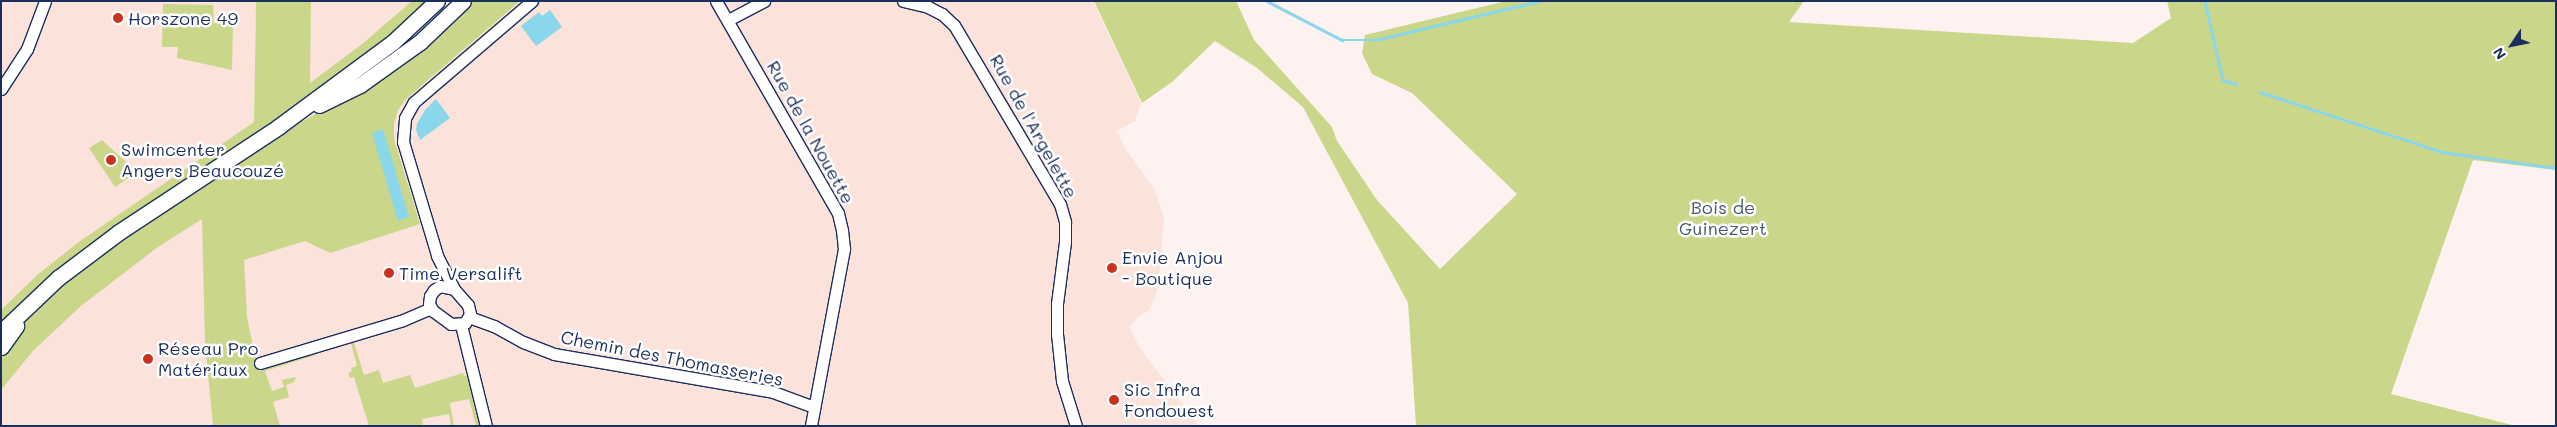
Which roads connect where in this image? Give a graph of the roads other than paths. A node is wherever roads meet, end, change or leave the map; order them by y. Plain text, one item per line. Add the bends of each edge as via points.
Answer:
1 (45, 1) edge
2 (437, 1) edge
3 (463, 1) edge
4 (532, 1) edge
5 (716, 1) edge
6 (764, 1) edge
7 (903, 1) edge
8 (728, 20) junction
9 (1, 89) edge
10 (278, 127) junction
11 (437, 255) junction
12 (434, 290) junction
13 (454, 290) junction
14 (33, 303) junction
15 (431, 308) junction
16 (465, 321) junction
17 (1, 332) edge
18 (1, 347) edge
19 (260, 363) dead end
20 (814, 407) junction
21 (486, 426) edge
22 (811, 426) edge
23 (1076, 426) edge

1 - 9 street via 27,49
2 - 10 main road via 393,42
3 - 10 main road via 420,42 360,85
4 - 11 street via 414,102 405,118 403,142
5 - 8 street, Rue de la Nouette
6 - 8 street
7 - 23 street, Rue de l'Argelette via 942,14 954,25 1060,204 1065,222 1065,242 1057,304 1058,360
8 - 20 street, Rue de la Nouette via 838,213 842,230 844,249
10 - 14 main road via 118,232 58,278
11 - 12 street via 438,276
11 - 13 street
12 - 13 street via 444,286
12 - 15 street via 429,300
13 - 16 street via 468,305
14 - 17 main road
14 - 18 main road
15 - 16 street via 452,324
15 - 19 street via 403,320
16 - 20 street, Chemin des Thomasseries via 494,326 554,354 773,392
16 - 21 street
20 - 22 street, Rue de la Nouette

